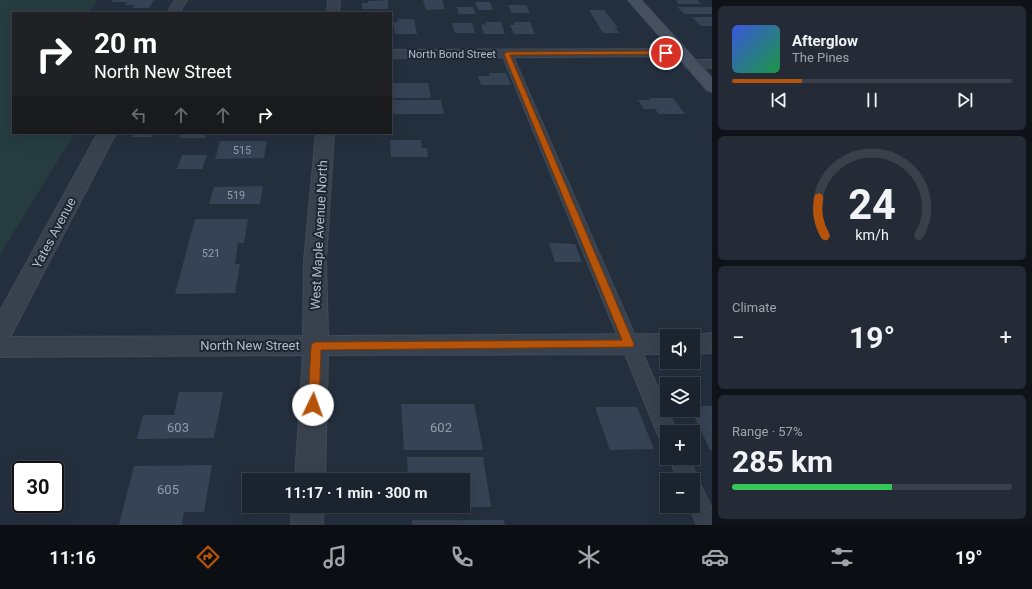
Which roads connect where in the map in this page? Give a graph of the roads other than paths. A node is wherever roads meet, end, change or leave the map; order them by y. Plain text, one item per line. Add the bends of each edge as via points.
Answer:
1 (180, 0) edge
2 (334, 0) edge
3 (634, 0) edge
4 (174, 12) edge
5 (333, 12) edge
6 (681, 53) junction
7 (392, 54) edge
8 (507, 54) junction
9 (691, 64) junction
10 (712, 64) edge
11 (712, 87) edge
12 (106, 134) edge
13 (325, 134) edge
14 (0, 333) edge
15 (629, 344) junction
16 (660, 344) edge
17 (700, 344) edge
18 (712, 344) edge
19 (316, 346) junction
20 (0, 347) edge
21 (664, 425) edge
22 (310, 473) edge
23 (700, 507) edge
24 (308, 513) edge
25 (307, 525) edge
26 (708, 525) edge

1 - 4 street
2 - 5 street
3 - 6 main road
6 - 8 street, North Bond Street
6 - 9 main road
7 - 8 street, North Bond Street
8 - 15 lane
9 - 10 street
9 - 11 main road
12 - 14 street, Yates Avenue
13 - 19 street, West Maple Avenue North via 315,261
15 - 16 street, North New Street
15 - 19 street, North New Street
15 - 21 lane
17 - 18 street
19 - 20 street, North New Street
19 - 22 street, West Maple Avenue North
23 - 26 lane
24 - 25 street

